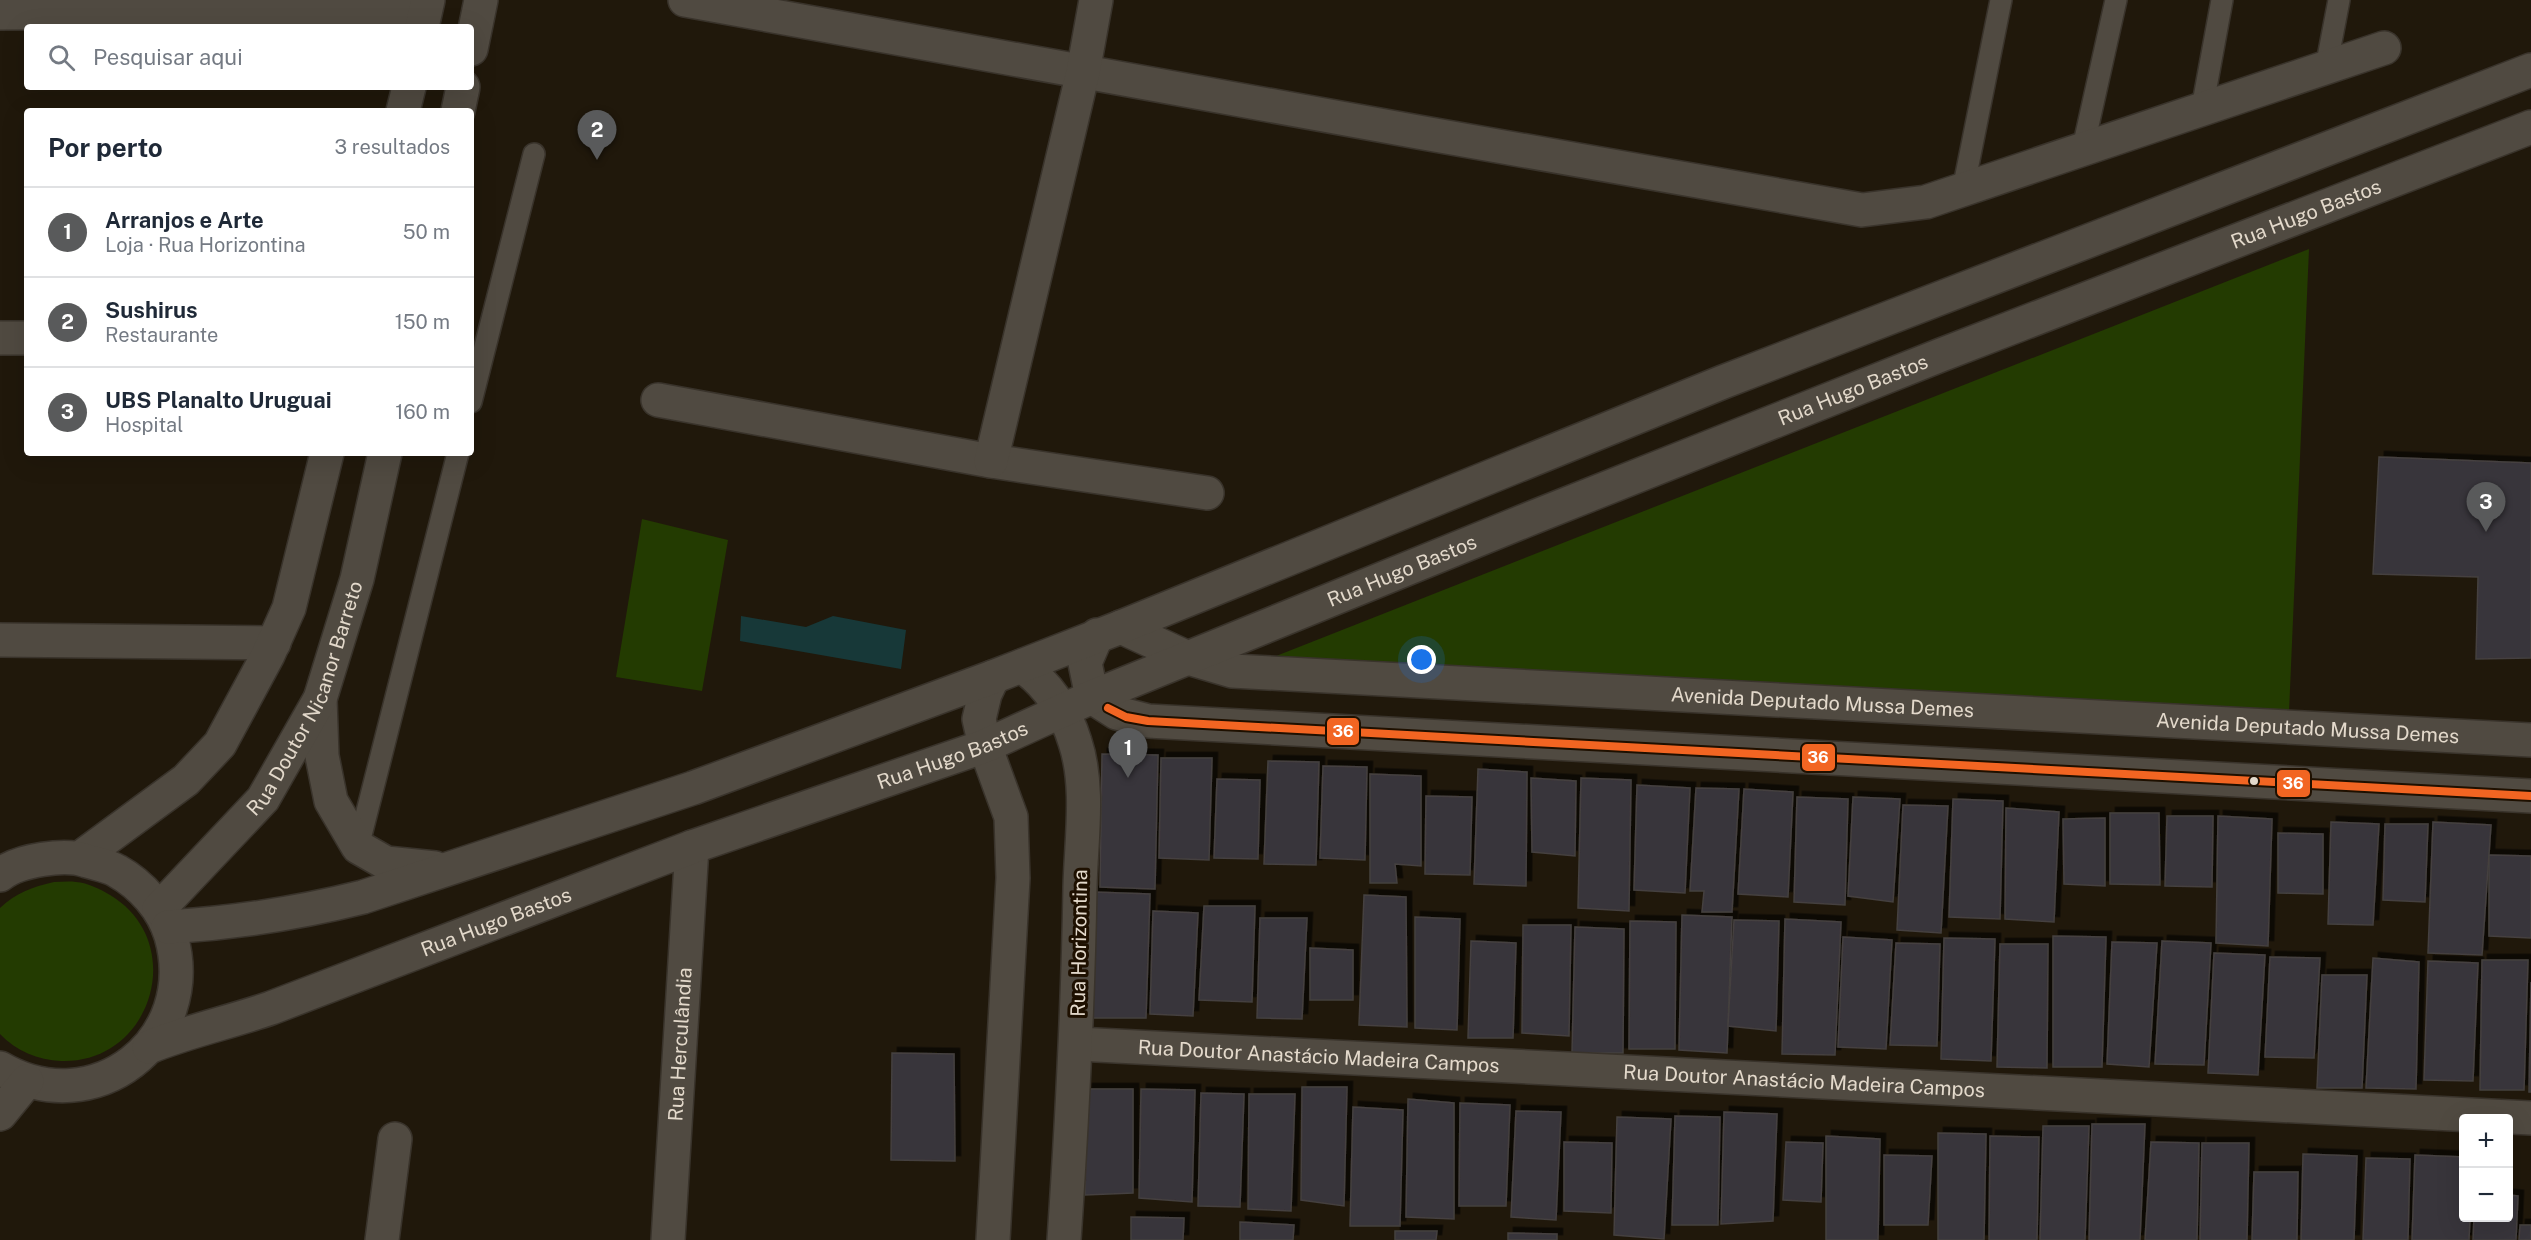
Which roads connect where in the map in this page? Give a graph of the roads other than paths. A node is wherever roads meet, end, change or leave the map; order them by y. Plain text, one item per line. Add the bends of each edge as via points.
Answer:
1 (481, 0) edge
2 (685, 0) edge
3 (1096, 0) edge
4 (2001, 0) edge
5 (2116, 0) edge
6 (2222, 0) edge
7 (2339, 0) edge
8 (0, 13) edge
9 (425, 13) edge
10 (474, 34) edge
11 (2384, 48) dead end
12 (2326, 68) junction
13 (2531, 70) edge
14 (1083, 72) junction
15 (408, 90) edge
16 (462, 90) edge
17 (404, 108) edge
18 (459, 108) edge
19 (2202, 110) junction
20 (2531, 127) edge
21 (2083, 148) junction
22 (534, 154) dead end
23 (1963, 190) junction
24 (0, 338) edge
25 (24, 338) edge
26 (474, 390) edge
27 (658, 400) dead end
28 (326, 456) edge
29 (384, 456) edge
30 (457, 456) edge
31 (991, 461) junction
32 (1207, 493) dead end
33 (1109, 631) junction
34 (0, 640) edge
35 (274, 643) junction
36 (1188, 658) junction
37 (1008, 671) junction
38 (1092, 697) junction
39 (320, 699) junction
40 (1063, 711) junction
41 (2531, 740) edge
42 (984, 746) junction
43 (2531, 796) edge
44 (358, 847) junction
45 (692, 847) junction
46 (80, 858) junction
47 (445, 869) junction
48 (0, 875) edge
49 (164, 918) junction
50 (1077, 1044) junction
51 (149, 1047) junction
52 (14, 1075) edge
53 (0, 1114) edge
54 (2531, 1118) edge
55 (395, 1139) dead end
56 (382, 1240) edge
57 (668, 1240) edge
58 (993, 1240) edge
59 (1064, 1240) edge

1 - 10 street
2 - 14 street
3 - 14 street
4 - 23 lane
5 - 21 lane
6 - 19 lane
7 - 12 lane
8 - 9 street
11 - 12 street
12 - 19 street
13 - 33 street via 1723,382
14 - 23 street via 1862,210 1926,202
14 - 31 street
15 - 17 street
16 - 18 street
19 - 21 street
20 - 36 street, Rua Hugo Bastos via 1930,360
21 - 23 street
22 - 26 lane
24 - 25 street
27 - 31 street
28 - 35 street via 300,570
29 - 39 street, Rua Doutor Nicanor Barreto via 357,579
30 - 44 lane
31 - 32 street
33 - 36 street, Avenida Deputado Mussa Demes
33 - 37 street
33 - 38 street via 1085,663
34 - 35 street
35 - 46 street via 220,744 186,780
36 - 38 street, Rua Hugo Bastos
36 - 41 street, Avenida Deputado Mussa Demes via 1232,671
37 - 40 street, Rua Horizontina via 1038,677
37 - 42 street via 984,694 979,719
37 - 47 street via 693,788
38 - 40 street, Rua Hugo Bastos
38 - 43 street via 1126,717 1148,721
39 - 44 street via 322,756 331,801
39 - 49 street, Rua Doutor Nicanor Barreto via 263,799
40 - 42 street, Rua Hugo Bastos
40 - 50 street, Rua Horizontina via 1076,744 1083,793
42 - 45 street, Rua Hugo Bastos
42 - 58 street via 1011,817 1013,878
44 - 47 street via 386,863
45 - 51 street, Rua Hugo Bastos via 271,1008
45 - 57 street, Rua Herculândia
46 - 48 street via 41,859
46 - 49 street via 117,871 147,894
47 - 49 street via 321,908 222,924
49 - 51 street via 177,958 176,990 166,1020
50 - 54 street, Rua Doutor Anastácio Madeira Campos
50 - 59 street, Rua Horizontina
51 - 52 street via 124,1069 93,1083 60,1086
52 - 53 street
55 - 56 street

